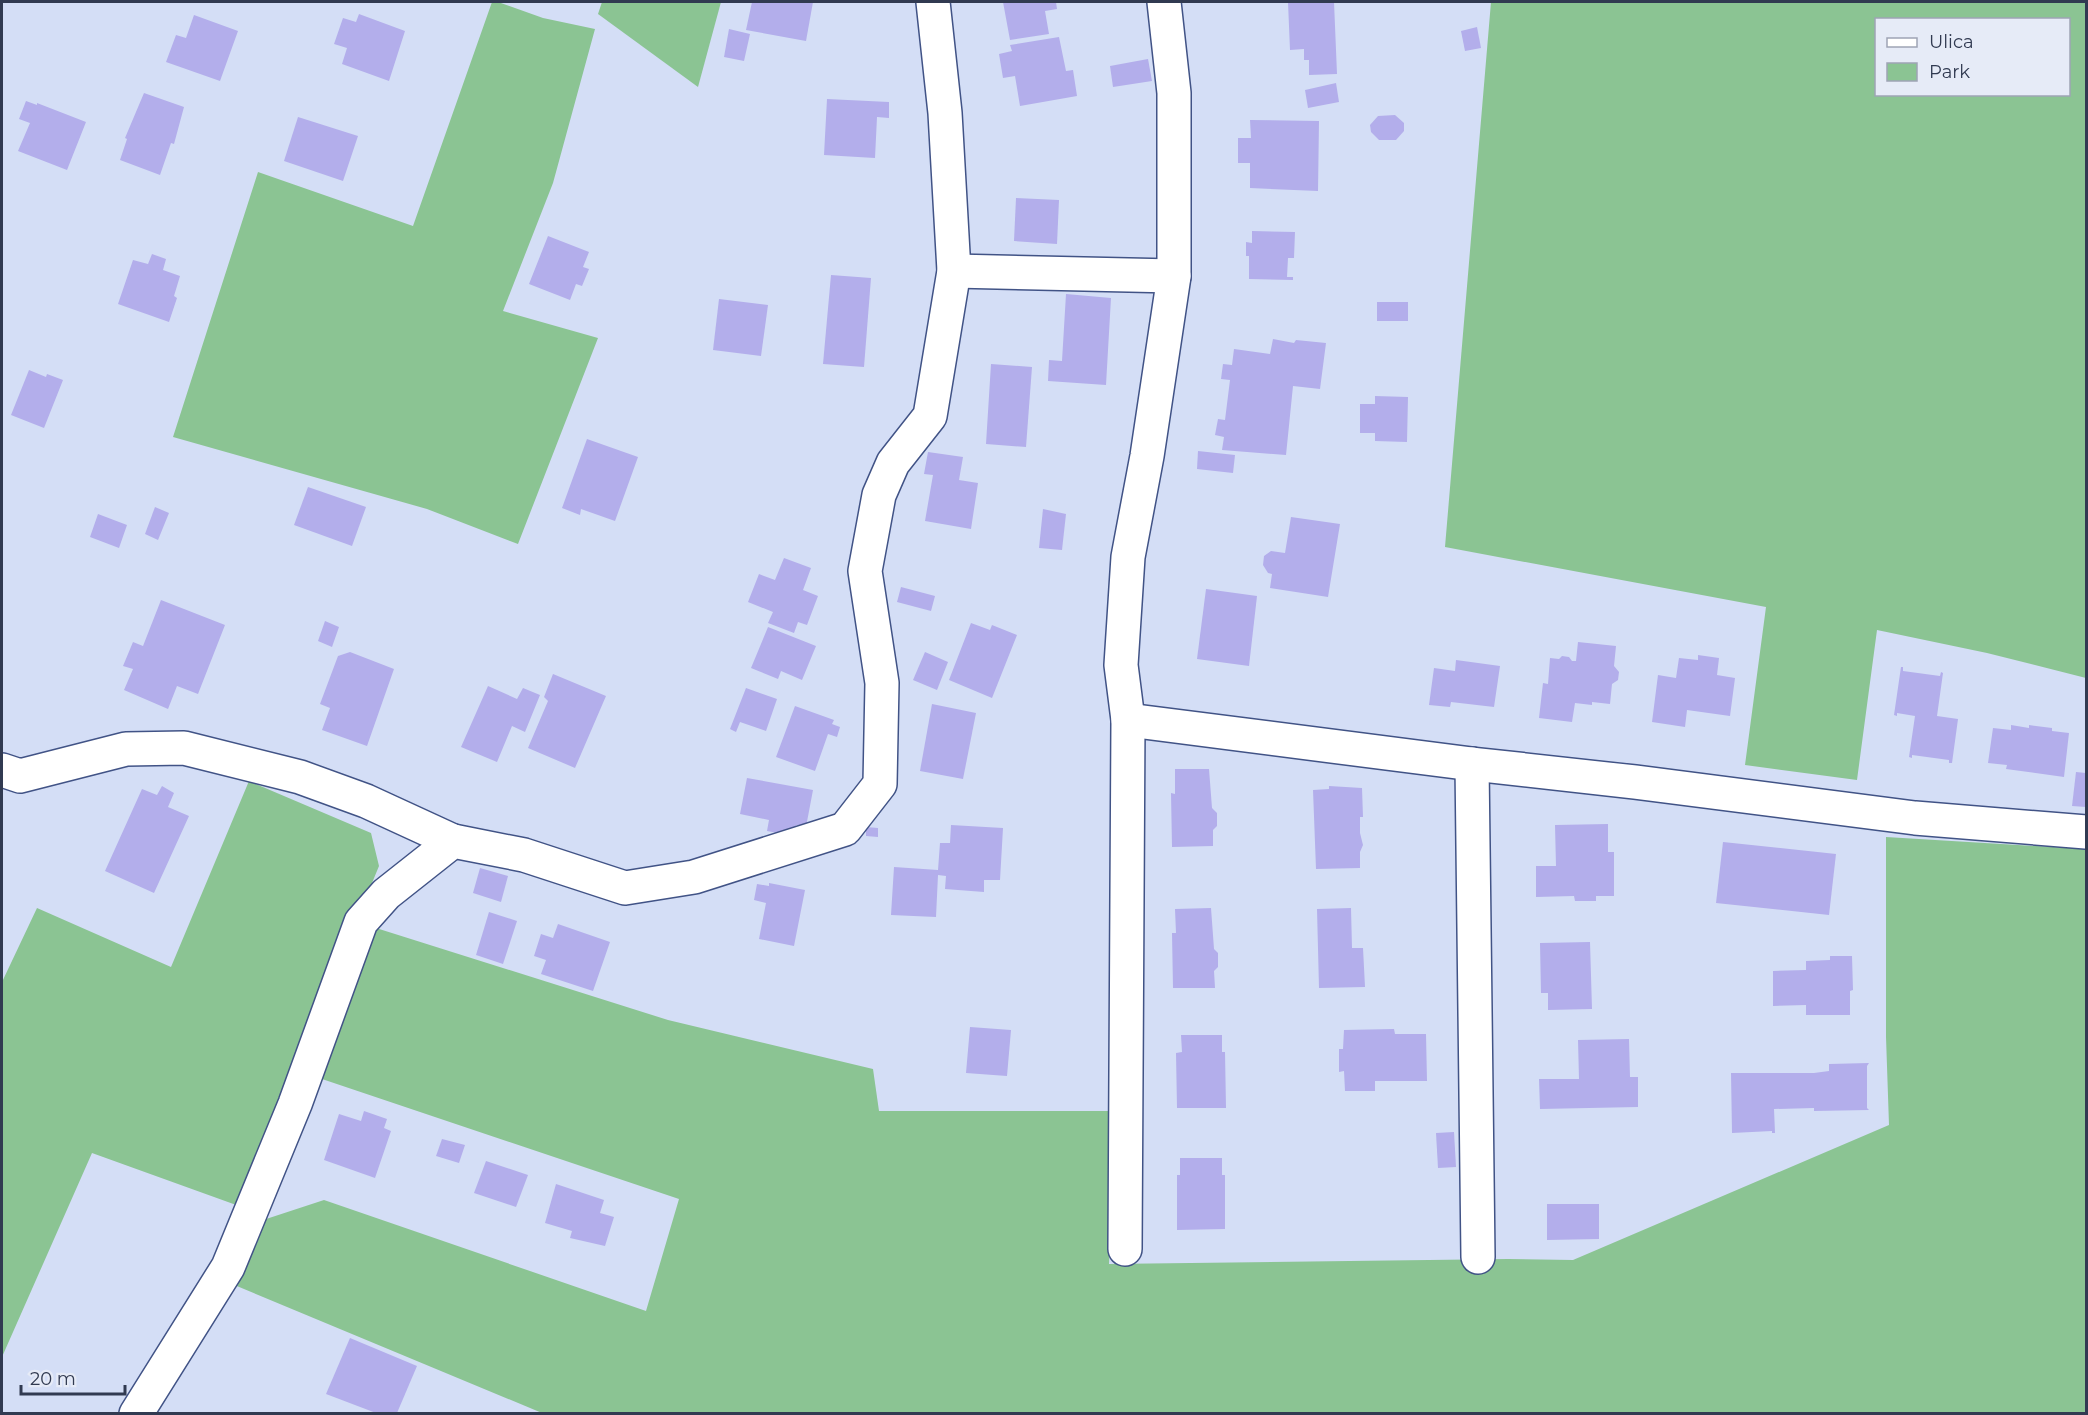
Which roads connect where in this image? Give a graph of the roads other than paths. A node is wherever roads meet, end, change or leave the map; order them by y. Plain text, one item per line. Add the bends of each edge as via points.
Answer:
1 (933, 2) edge
2 (1164, 2) edge
3 (954, 271) junction
4 (1174, 276) junction
5 (1128, 720) junction
6 (1472, 764) junction
7 (2, 770) edge
8 (2086, 832) edge
9 (453, 841) junction
10 (1125, 1250) dead end
11 (1478, 1257) dead end
12 (136, 1413) edge

1 - 3 street via 944,103
2 - 4 street via 1174,93
3 - 4 street
3 - 9 street via 930,416 893,463 879,495 865,571 882,683 879,784 845,830 694,877 625,888 524,855
4 - 5 street via 1128,557 1121,665
5 - 6 street
5 - 10 street
6 - 8 street via 1915,818
6 - 11 street
7 - 9 street via 20,776 126,749 184,748 300,777 366,801
9 - 12 street via 386,894 361,922 295,1104 228,1267

